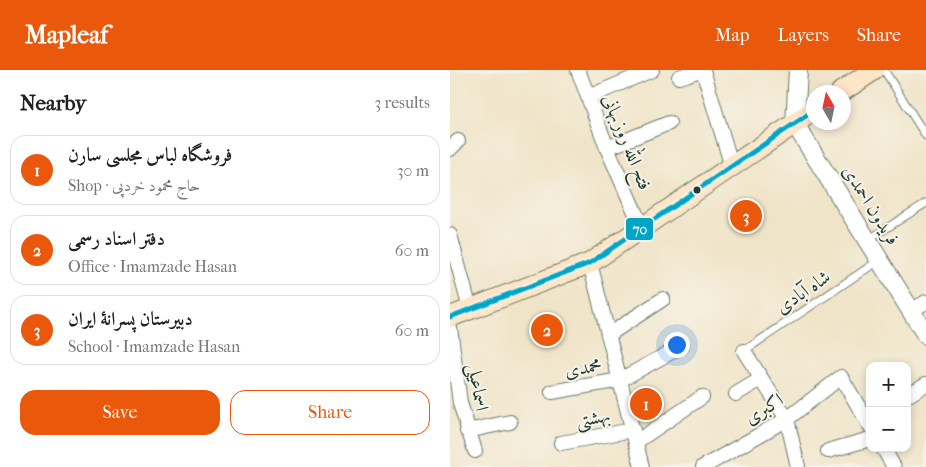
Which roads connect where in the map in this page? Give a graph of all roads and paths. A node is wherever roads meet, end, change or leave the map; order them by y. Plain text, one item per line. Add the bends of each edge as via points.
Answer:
1 (578, 70) edge
2 (652, 70) edge
3 (702, 70) edge
4 (798, 70) edge
5 (874, 70) edge
6 (884, 70) edge
7 (679, 77) dead end
8 (851, 85) edge
9 (588, 97) junction
10 (806, 117) edge
11 (668, 123) dead end
12 (795, 124) junction
13 (926, 136) edge
14 (608, 148) junction
15 (732, 167) junction
16 (926, 202) edge
17 (642, 228) junction
18 (450, 235) edge
19 (868, 240) junction
20 (880, 260) junction
21 (590, 263) junction
22 (663, 299) dead end
23 (919, 306) edge
24 (470, 309) junction
25 (450, 317) edge
26 (450, 328) edge
27 (608, 335) junction
28 (926, 335) edge
29 (682, 346) dead end
30 (744, 351) joint
31 (761, 379) junction
32 (620, 380) junction
33 (926, 384) edge
34 (552, 392) dead end
35 (911, 393) edge
36 (736, 394) dead end
37 (702, 397) dead end
38 (787, 419) junction
39 (866, 419) edge
40 (510, 422) dead end
41 (467, 431) junction
42 (634, 436) junction
43 (866, 440) edge
44 (561, 443) dead end
45 (475, 451) dead end
46 (828, 451) dead end
47 (885, 452) edge
48 (711, 465) edge
49 (642, 467) edge
50 (798, 467) edge
51 (894, 467) edge

1 - 9 street, فتح الله روزبهانی
2 - 9 street
3 - 7 street
3 - 15 street
4 - 12 street
5 - 8 main road
6 - 13 lane
9 - 14 street, فتح الله روزبهانی
10 - 12 main road
11 - 14 street
12 - 15 main road
12 - 19 street, فریدون احمدی
14 - 17 street, فتح الله روزبهانی
15 - 17 main road
16 - 19 lane
17 - 21 main road
18 - 24 street
19 - 20 street, فریدون احمدی
20 - 23 street, فریدون احمدی
20 - 30 lane, شاه آبادی
21 - 24 main road
21 - 27 street
22 - 27 street
23 - 28 street, فریدون احمدی
24 - 25 main road
26 - 41 street, اسماعیلی
27 - 32 street
29 - 32 street, محمدی
30 - 31 street
31 - 36 street
31 - 38 street
32 - 34 street, محمدی
32 - 42 street
33 - 35 street
37 - 42 street
38 - 39 street, اکبری via 841,377
38 - 48 street, اکبری
38 - 50 street
40 - 41 street
41 - 45 street, اسماعیلی
42 - 44 street, بهشتی
42 - 49 street
43 - 46 street
47 - 51 street

